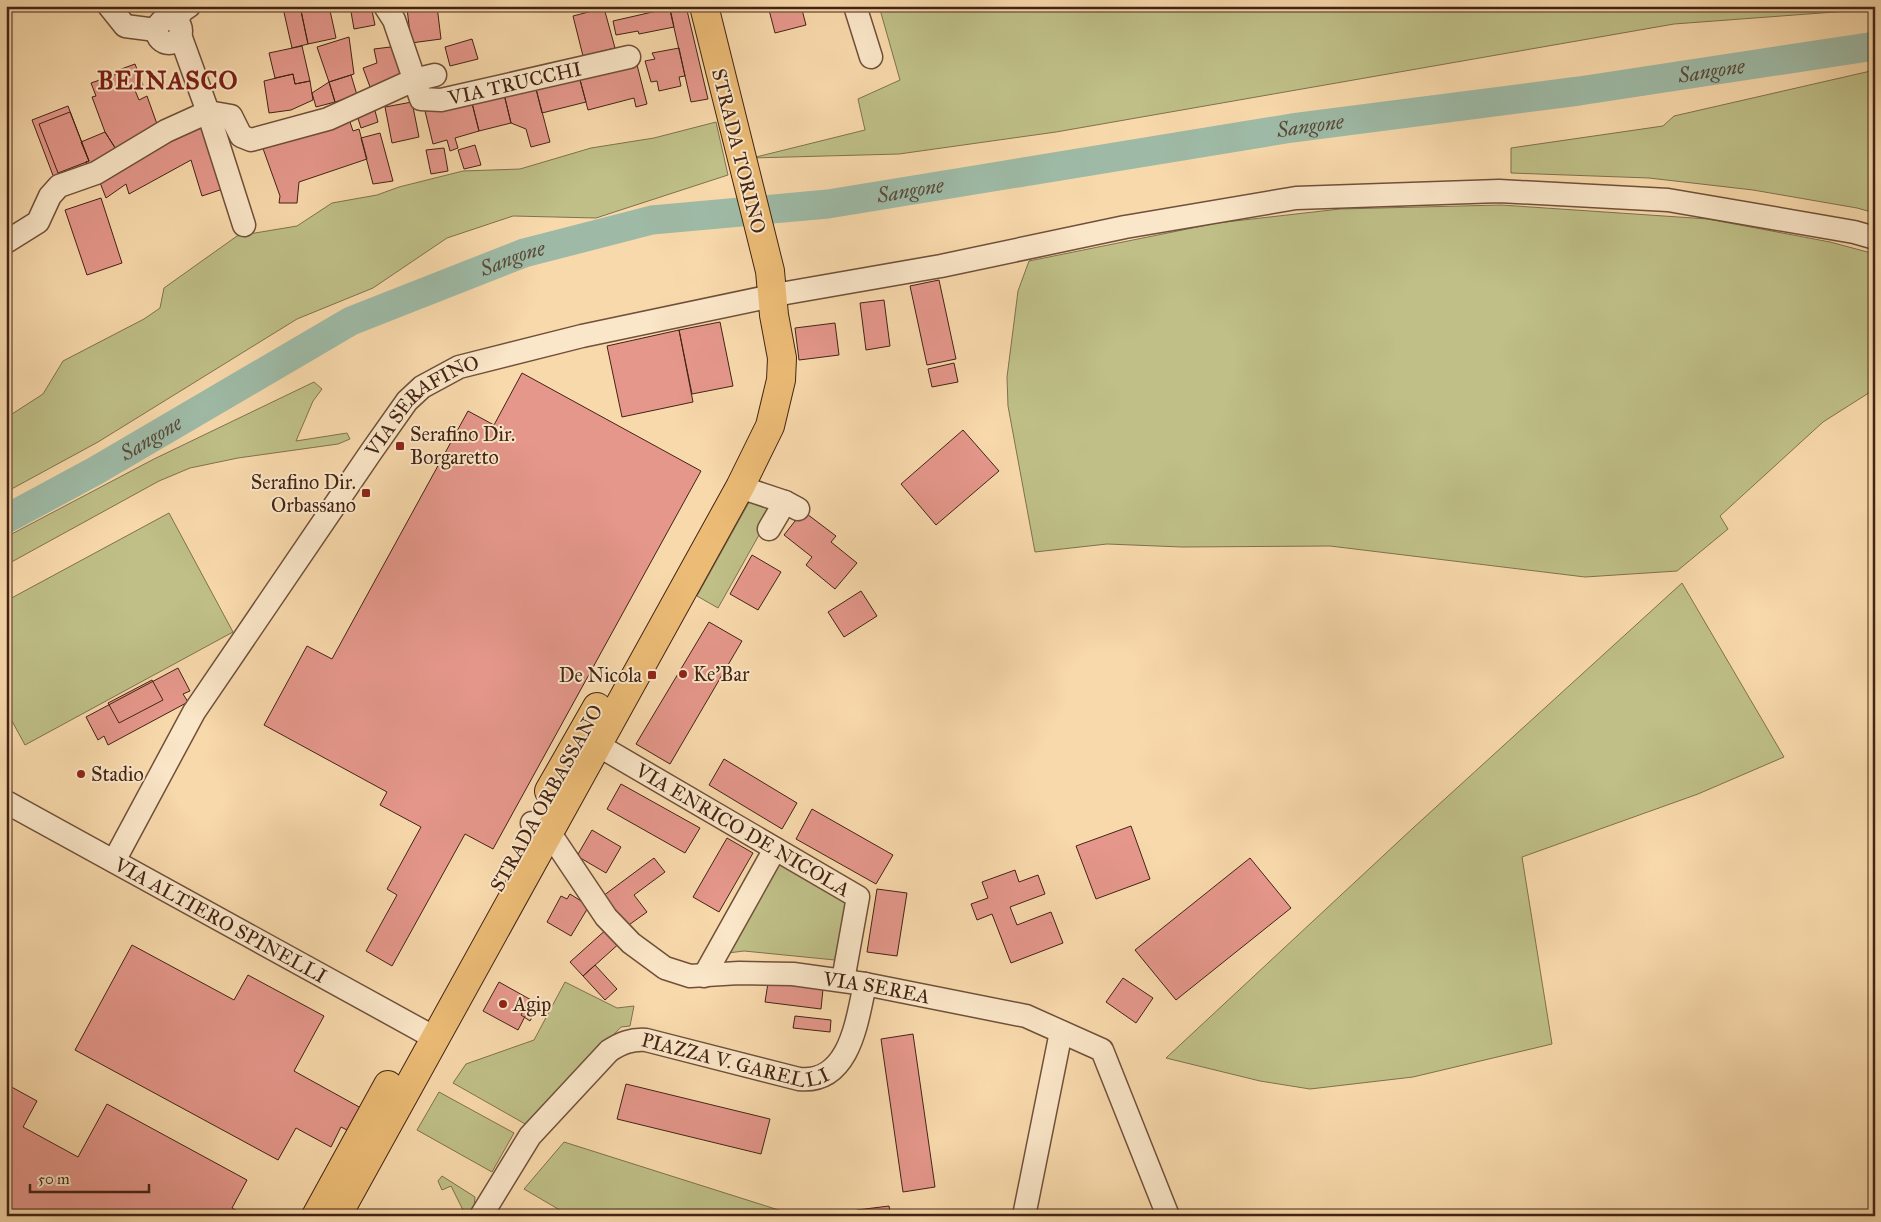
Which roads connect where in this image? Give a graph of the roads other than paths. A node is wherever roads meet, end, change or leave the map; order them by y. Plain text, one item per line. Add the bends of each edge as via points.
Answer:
1 (110, 6) edge
2 (385, 6) edge
3 (704, 6) edge
4 (855, 6) edge
5 (175, 23) edge
6 (630, 57) dead end
7 (870, 57) dead end
8 (425, 78) junction
9 (208, 112) junction
10 (244, 225) dead end
11 (1875, 238) edge
12 (6, 242) edge
13 (772, 294) junction
14 (740, 487) junction
15 (770, 529) dead end
16 (589, 740) junction
17 (6, 802) edge
18 (540, 828) junction
19 (775, 849) junction
20 (114, 861) junction
21 (704, 976) junction
22 (843, 980) junction
23 (865, 984) junction
24 (1062, 1032) junction
25 (427, 1033) junction
26 (316, 1216) edge
27 (338, 1216) edge
28 (481, 1216) edge
29 (1024, 1216) edge
30 (1168, 1216) edge

1 - 5 street via 125,26
2 - 8 street, VIA TRUCCHI
3 - 13 main road, STRADA TORINO
4 - 7 street
5 - 9 street
6 - 8 street, VIA TRUCCHI via 441,100 421,99
8 - 9 street via 328,119 251,140 241,136 232,116
9 - 10 street
9 - 12 street via 166,131 96,173 59,186 50,196 38,222
11 - 13 street, VIA SERAFINO via 1668,200 1499,191 1296,198 1125,227 942,266
13 - 14 main road, STRADA ORBASSANO via 782,358 777,404
13 - 16 main road, STRADA ORBASSANO via 759,398 746,436
13 - 20 street, VIA SERAFINO via 459,367 422,387 407,401 371,452 194,712
14 - 15 street via 791,505
14 - 16 main road, STRADA ORBASSANO
16 - 18 main road, STRADA ORBASSANO
16 - 19 street, VIA ENRICO DE NICOLA
17 - 20 street, VIA ALTIERO SPINELLI
18 - 21 street, VIA SEREA via 606,917 631,943 665,968 690,976
18 - 25 main road, STRADA ORBASSANO
19 - 21 street
19 - 22 street, VIA ENRICO DE NICOLA via 858,897
20 - 25 street, VIA ALTIERO SPINELLI
21 - 22 street, VIA SEREA via 793,974
22 - 23 street, VIA SEREA
23 - 24 street, VIA SEREA via 1026,1016
23 - 28 street, PIAZZA V. GARELLI via 852,1040 844,1056 821,1078 808,1080 646,1040 619,1044 530,1136
24 - 29 street
24 - 30 street, VIA SEREA via 1102,1050
25 - 26 main road, STRADA ORBASSANO
25 - 27 main road, STRADA ORBASSANO

